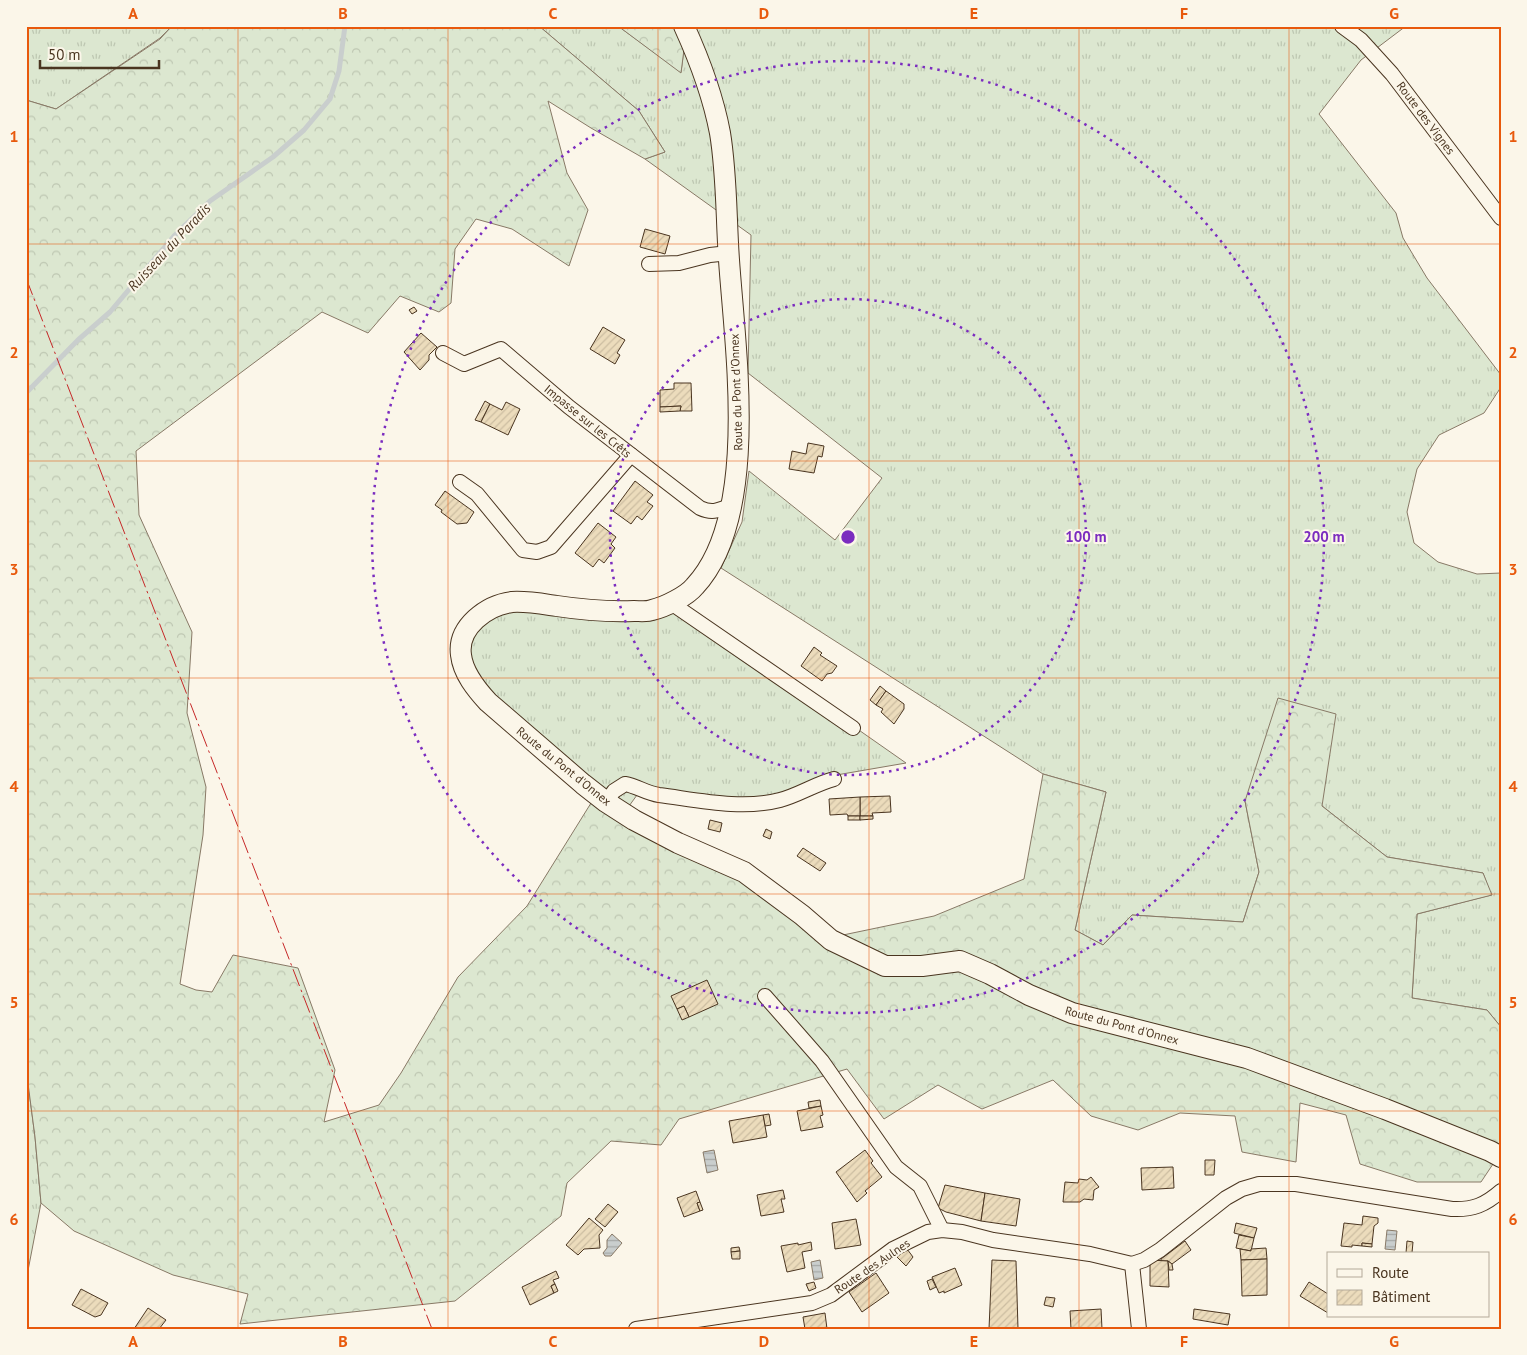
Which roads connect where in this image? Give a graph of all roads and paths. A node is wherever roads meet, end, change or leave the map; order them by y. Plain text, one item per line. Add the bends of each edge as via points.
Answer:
1 (684, 26) edge
2 (1342, 26) edge
3 (1501, 218) edge
4 (728, 253) junction
5 (649, 264) dead end
6 (443, 353) dead end
7 (631, 455) junction
8 (460, 482) dead end
9 (732, 505) junction
10 (672, 603) junction
11 (852, 728) dead end
12 (834, 779) dead end
13 (606, 802) junction
14 (765, 996) dead end
15 (1501, 1158) edge
16 (1501, 1191) edge
17 (942, 1230) junction
18 (1132, 1264) junction
19 (636, 1329) edge
20 (1139, 1329) edge

1 - 4 street, Route du Pont d'Onnex via 706,80 720,132 727,195
2 - 3 street, Route des Vignes via 1366,45 1392,74
4 - 5 street via 679,263
4 - 9 street, Route du Pont d'Onnex via 739,397 739,453
6 - 7 street, Impasse sur les Crêts via 464,364 501,349
7 - 8 street via 551,547 537,552 523,550 476,494
7 - 9 street, Impasse sur les Crêts via 708,512
9 - 10 street, Route du Pont d'Onnex via 711,564 695,587
10 - 11 street
10 - 13 street, Route du Pont d'Onnex via 652,610 623,612 512,602 480,616 468,626 463,638 461,655 465,671 476,689
12 - 13 street via 782,799 752,804 658,795 624,784
13 - 15 street, Route du Pont d'Onnex via 678,843 744,872 831,940 885,966 960,961 1072,1013 1247,1058 1385,1109
14 - 17 street via 822,1061 896,1167 920,1186
16 - 18 street via 1490,1200 1467,1209 1452,1209 1296,1184 1259,1184 1226,1198 1160,1250
17 - 18 street, Route des Aulnes
17 - 19 street, Route des Aulnes via 928,1232 893,1249 831,1294 812,1303
18 - 20 street

